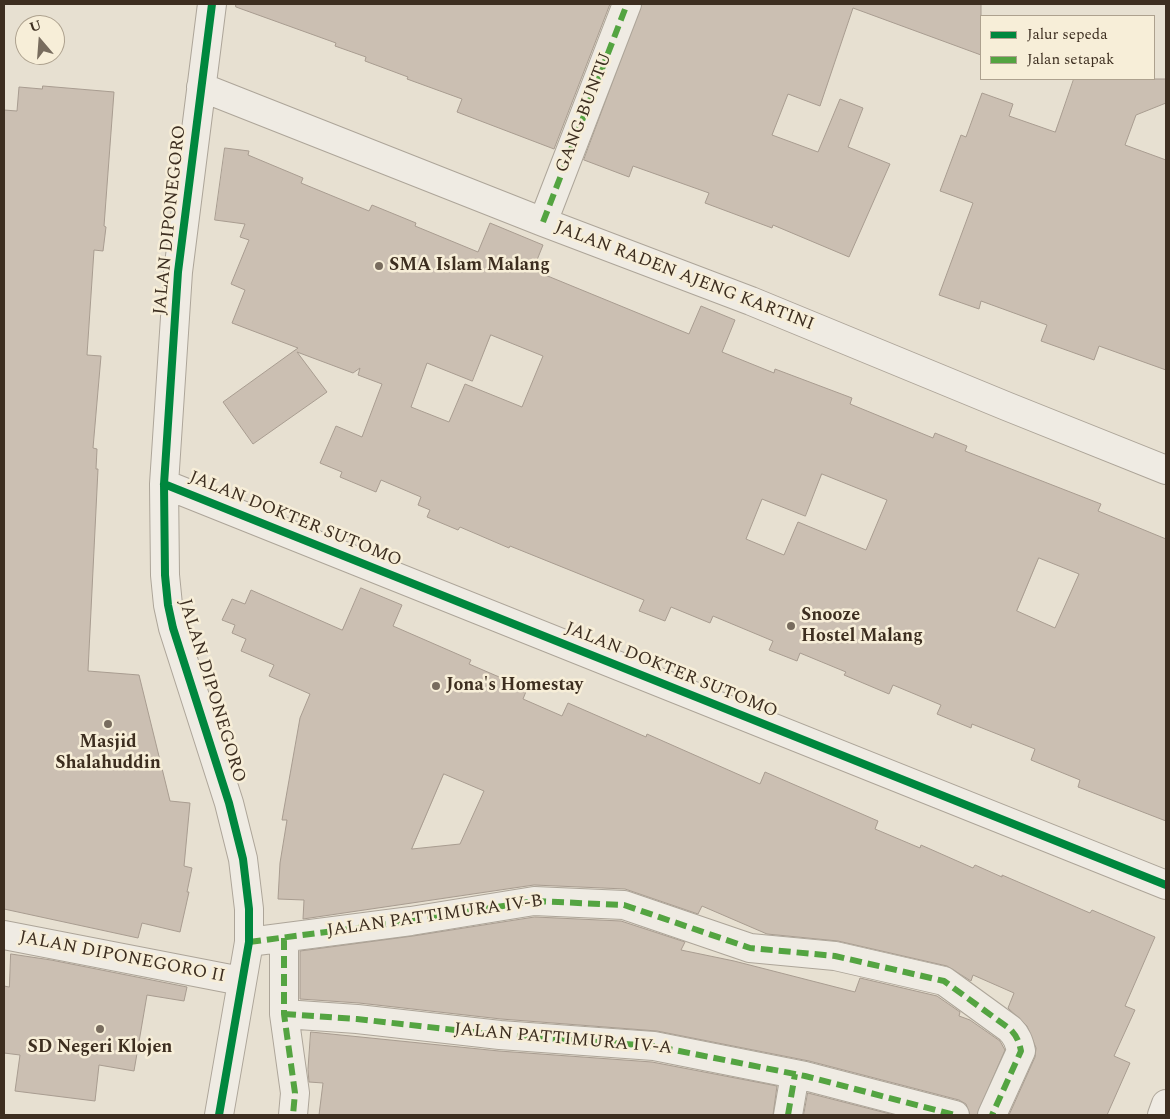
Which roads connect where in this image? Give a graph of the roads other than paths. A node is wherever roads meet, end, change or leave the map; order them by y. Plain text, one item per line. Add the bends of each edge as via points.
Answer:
1 (212, 4) edge
2 (627, 4) edge
3 (201, 87) junction
4 (543, 222) junction
5 (1166, 470) edge
6 (164, 484) junction
7 (1166, 886) edge
8 (4, 935) edge
9 (284, 938) junction
10 (248, 942) junction
11 (241, 982) junction
12 (284, 1014) junction
13 (795, 1074) junction
14 (1166, 1104) edge
15 (219, 1115) edge
16 (293, 1115) edge
17 (788, 1115) edge
18 (955, 1115) edge
19 (992, 1115) edge
20 (1162, 1115) edge

1 - 3 street, JALAN DIPONEGORO
2 - 4 street, GANG BUNTU
3 - 4 street, JALAN RADEN AJENG KARTINI
3 - 6 street, JALAN DIPONEGORO via 178,272
4 - 5 street, JALAN RADEN AJENG KARTINI via 751,301
6 - 7 street, JALAN DOKTER SUTOMO
6 - 10 street, JALAN DIPONEGORO via 168,604 234,822 250,909
8 - 11 street, JALAN DIPONEGORO II
9 - 10 street, JALAN PATTIMURA IV-B
9 - 12 street
9 - 19 street, JALAN PATTIMURA IV-B via 534,901 624,905 750,948 835,956 944,981 1010,1029 1020,1043 1021,1051
10 - 11 street, JALAN DIPONEGORO
11 - 15 street, JALAN DIPONEGORO
12 - 13 street, JALAN PATTIMURA IV-A via 654,1046
12 - 16 street via 294,1093
13 - 17 street
13 - 18 street, JALAN PATTIMURA IV-A
14 - 20 street

